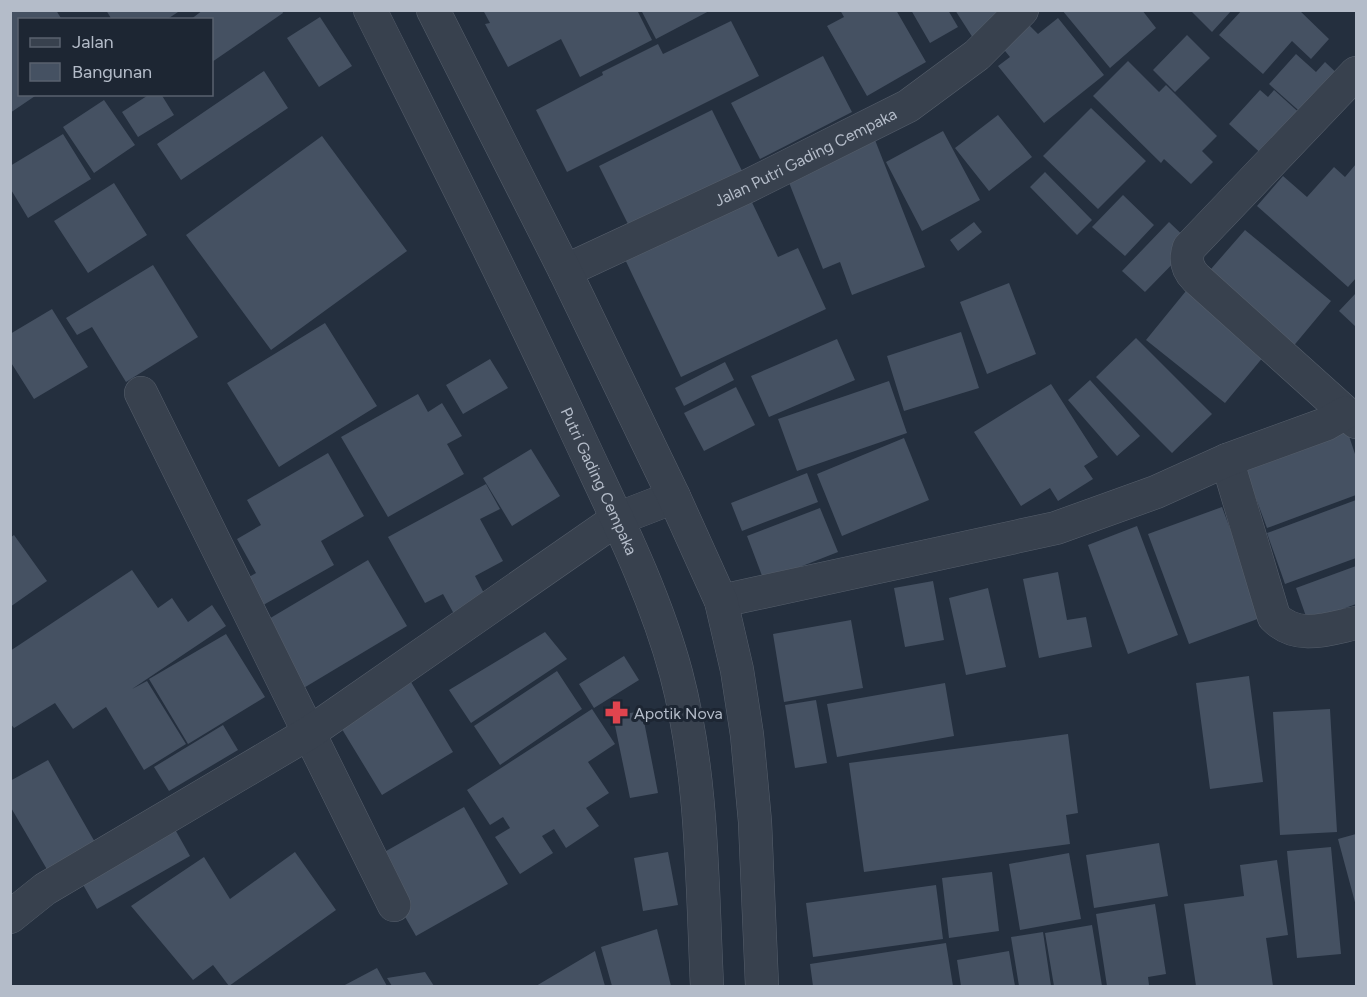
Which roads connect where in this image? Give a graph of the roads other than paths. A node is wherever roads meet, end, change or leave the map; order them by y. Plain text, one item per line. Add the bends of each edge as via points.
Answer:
1 (370, 10) edge
2 (433, 10) edge
3 (1022, 10) edge
4 (1356, 73) edge
5 (565, 271) junction
6 (141, 393) dead end
7 (1351, 418) edge
8 (1227, 460) junction
9 (674, 497) junction
10 (617, 519) junction
11 (721, 601) junction
12 (1356, 623) edge
13 (309, 733) junction
14 (394, 904) dead end
15 (10, 917) edge
16 (707, 987) edge
17 (762, 987) edge

1 - 10 street, Putri Gading Cempaka via 516,302
2 - 5 street
3 - 5 street, Jalan Putri Gading Cempaka via 977,56 908,106
4 - 7 street via 1189,248 1186,256 1191,273
5 - 9 street
6 - 13 street
7 - 8 street
8 - 11 street via 1156,492 1056,528
8 - 12 street via 1274,617 1294,630 1313,633
9 - 10 street
9 - 11 street
10 - 13 street
10 - 16 street, Putri Gading Cempaka via 659,617 690,736
11 - 17 street via 747,735
13 - 14 street
13 - 15 street via 45,889

